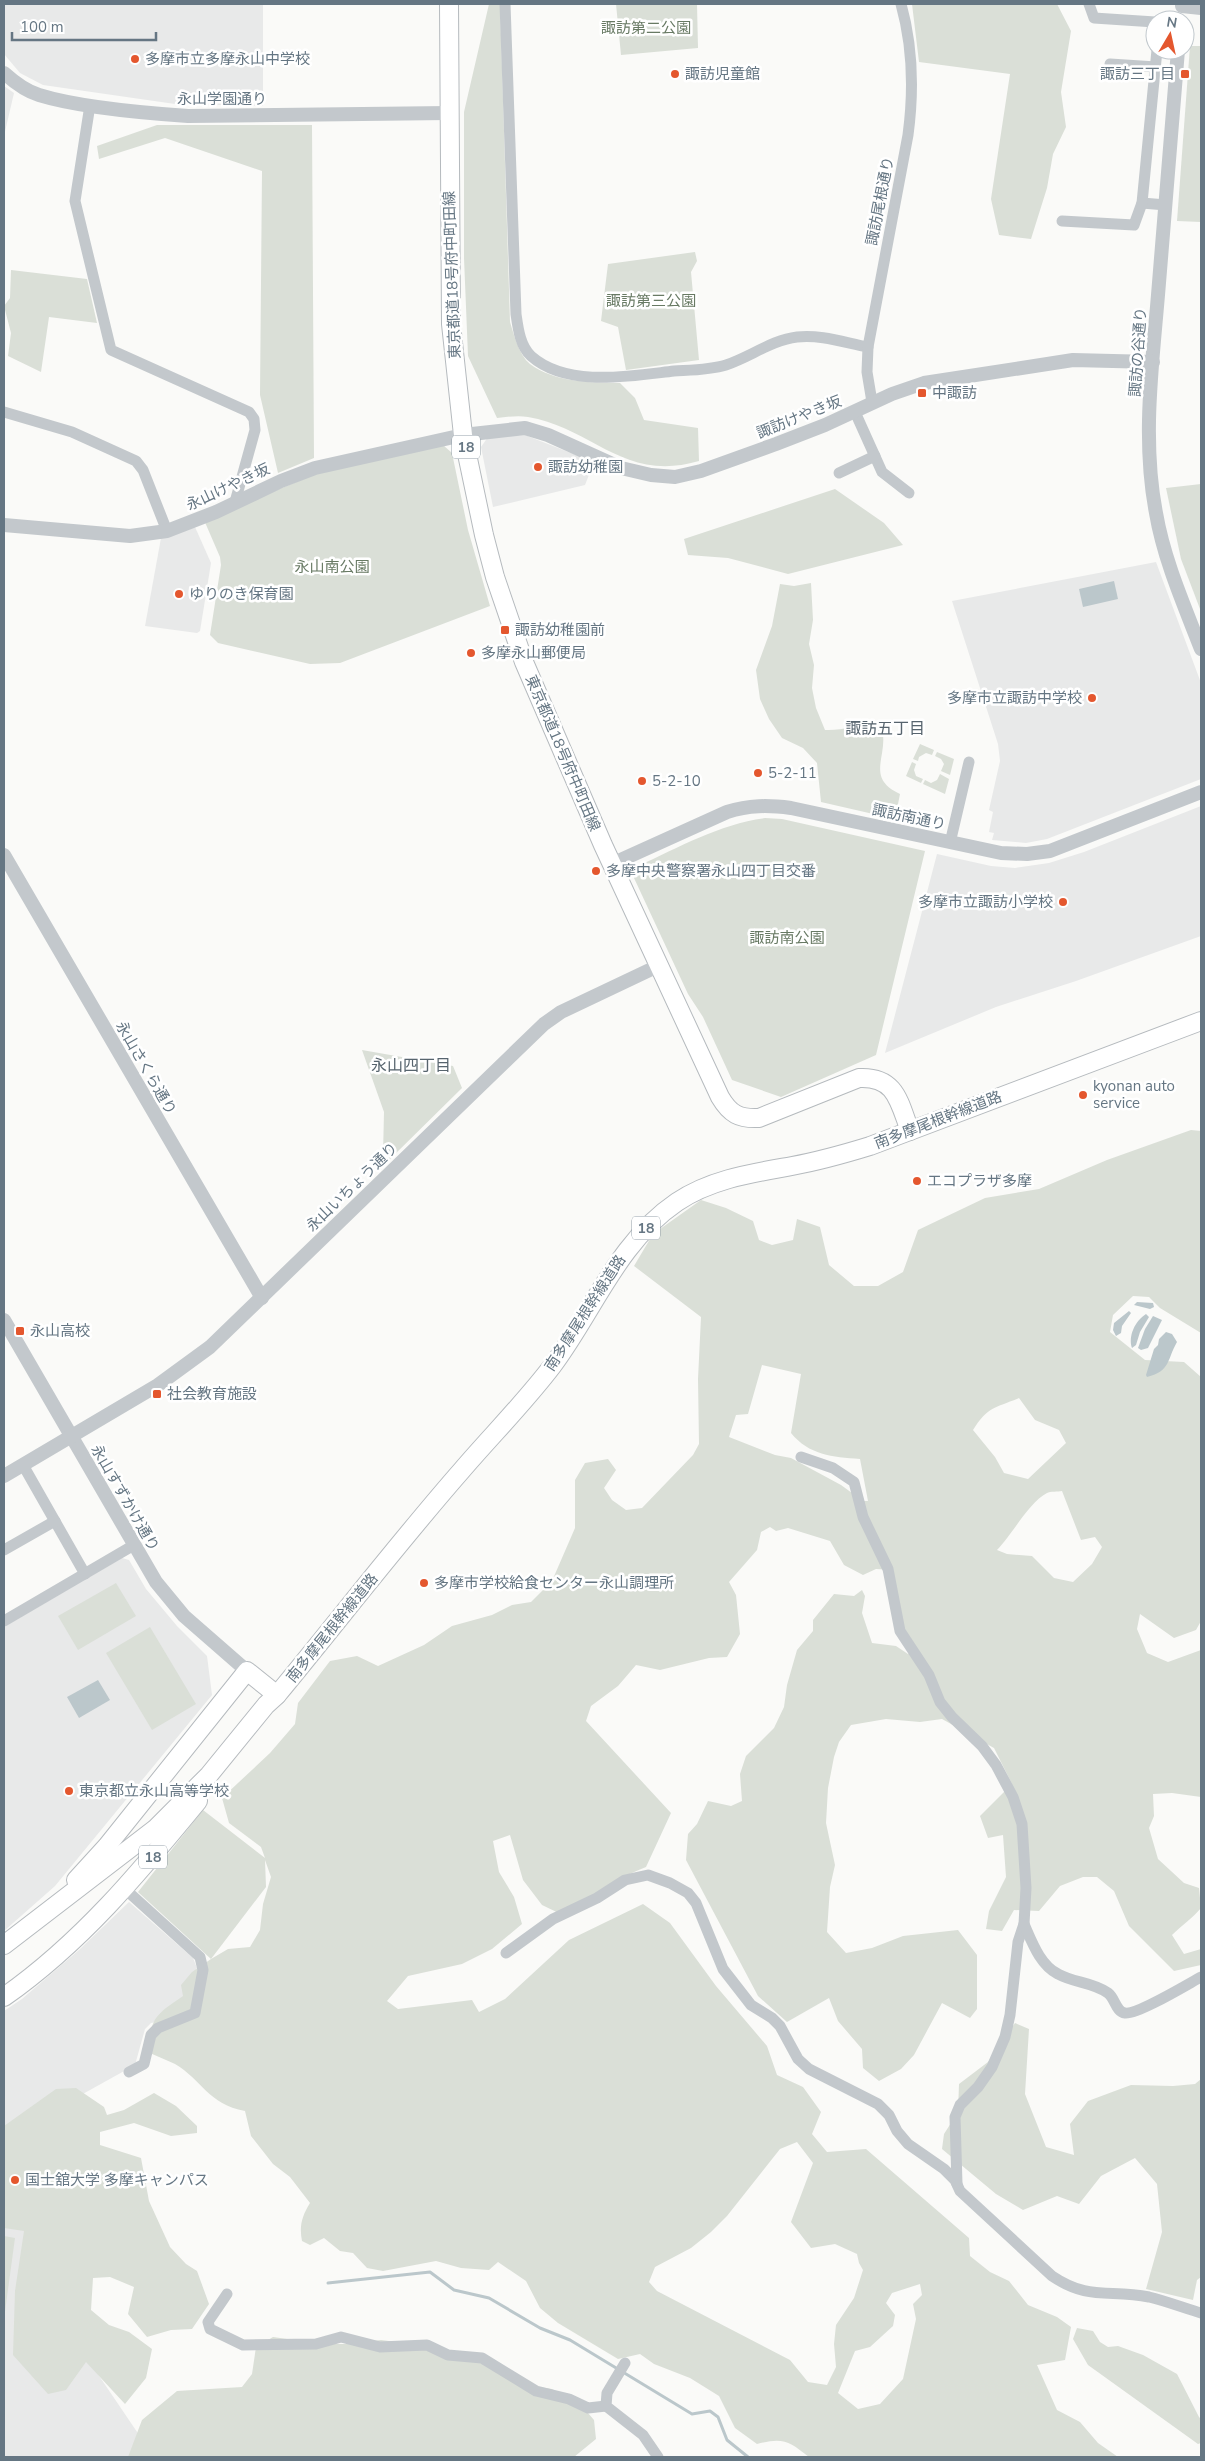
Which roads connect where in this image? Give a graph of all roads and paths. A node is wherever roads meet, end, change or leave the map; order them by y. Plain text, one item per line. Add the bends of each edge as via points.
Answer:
1 (449, 4) edge
2 (505, 4) edge
3 (901, 4) edge
4 (1089, 4) edge
5 (1201, 8) edge
6 (1181, 10) edge
7 (1145, 21) edge
8 (1156, 60) edge
9 (1177, 60) edge
10 (1110, 64) dead end
11 (1156, 67) junction
12 (4, 73) edge
13 (90, 105) junction
14 (449, 113) junction
15 (1142, 203) junction
16 (1166, 205) junction
17 (1062, 221) dead end
18 (868, 347) junction
19 (1153, 362) junction
20 (872, 402) junction
21 (4, 412) edge
22 (855, 412) junction
23 (463, 435) junction
24 (874, 456) junction
25 (839, 473) dead end
26 (909, 493) dead end
27 (234, 502) junction
28 (4, 525) edge
29 (167, 531) junction
30 (1201, 649) edge
31 (969, 762) dead end
32 (1201, 792) edge
33 (950, 843) junction
34 (6, 862) edge
35 (612, 864) junction
36 (658, 966) junction
37 (1201, 1021) edge
38 (910, 1131) junction
39 (262, 1298) junction
40 (4, 1320) edge
41 (71, 1438) junction
42 (801, 1457) dead end
43 (23, 1464) junction
44 (4, 1476) edge
45 (55, 1521) junction
46 (134, 1545) junction
47 (4, 1550) edge
48 (85, 1574) junction
49 (4, 1621) edge
50 (247, 1671) junction
51 (278, 1695) junction
52 (125, 1889) junction
53 (34, 1923) junction
54 (1024, 1924) junction
55 (4, 1945) edge
56 (506, 1953) dead end
57 (1201, 1977) edge
58 (4, 1997) edge
59 (129, 2072) dead end
60 (956, 2184) junction
61 (227, 2294) dead end
62 (1201, 2313) edge
63 (625, 2364) dead end
64 (606, 2406) junction
65 (658, 2457) edge

1 - 14 main road, 東京都道18号府中町田線 / 18
2 - 18 street via 516,314 518,331 526,349 547,367 604,379 727,364 796,337
3 - 18 street, 諏訪尾根通り via 911,58 911,110
4 - 7 street via 1094,18
5 - 6 street
8 - 11 street
9 - 16 street, 諏訪の谷通り
10 - 11 street
11 - 15 street
12 - 13 street, 永山学園通り via 19,86 38,95
13 - 14 street, 永山学園通り via 188,116
13 - 27 street via 75,201 111,350 249,412 254,419 255,430
14 - 23 main road, 東京都道18号府中町田線 / 18 via 451,324
15 - 16 street
15 - 17 street via 1134,225
16 - 19 street, 諏訪の谷通り
18 - 20 street, 諏訪尾根通り via 867,372
19 - 20 street, 諏訪けやき坂 via 1073,360 979,373 924,384
19 - 30 street, 諏訪の谷通り via 1149,422 1156,513 1173,575
20 - 22 street, 諏訪けやき坂
21 - 29 street via 72,432 136,461 143,470
22 - 23 street, 諏訪けやき坂 via 776,444 675,477 622,468 530,429 497,429
22 - 24 street
23 - 27 street, 永山けやき坂 via 315,468
23 - 35 main road, 東京都道18号府中町田線 / 18 via 495,577 524,662
24 - 25 street
24 - 26 street via 882,472
27 - 29 street, 永山けやき坂
28 - 29 street, 永山けやき坂 via 130,536
31 - 33 street
32 - 33 street, 諏訪南通り via 1050,851 1014,854
33 - 35 street, 諏訪南通り via 767,805 727,812
34 - 39 street, 永山さくら通り
35 - 36 main road, 東京都道18号府中町田線 / 18
36 - 38 main road, 東京都道18号府中町田線 / 18 via 720,1097 735,1116 758,1118 859,1078 871,1078 884,1082 896,1095
36 - 39 street, 永山いちょう通り via 549,1020
37 - 38 main road, 南多摩尾根幹線道路 / 18
38 - 51 main road, 南多摩尾根幹線道路 / 18 via 834,1157 716,1183 687,1196 660,1215 621,1256 589,1312 538,1384 461,1470
39 - 41 street, 永山いちょう通り via 191,1362
40 - 41 street, 永山すずかけ通り
41 - 43 street, 永山いちょう通り
41 - 46 street, 永山すずかけ通り
42 - 54 street via 832,1468 854,1482 863,1517 888,1569 900,1631 929,1675 940,1702 982,1746 1006,1782 1022,1824 1026,1888
43 - 44 street, 永山いちょう通り
43 - 45 street
45 - 47 street
45 - 48 street
46 - 48 street
46 - 50 street, 永山すずかけ通り via 156,1582 184,1616
48 - 49 street
50 - 51 main road, 南多摩尾根幹線道路
50 - 53 main road via 89,1867
51 - 52 main road, 南多摩尾根幹線道路 / 18 via 271,1709
51 - 53 main road, 南多摩尾根幹線道路 / 18 via 171,1815 136,1846
52 - 58 main road, 南多摩尾根幹線道路 / 18 via 53,1959
52 - 59 street via 200,1957 203,1970 195,2014 158,2028 151,2035 144,2064
53 - 55 main road, 南多摩尾根幹線道路 / 18
54 - 57 street via 1044,1962 1058,1974 1094,1985 1110,1994 1124,2013 1138,2011
54 - 60 street via 1018,1942 1005,2037 992,2067 960,2104 955,2117
56 - 60 street via 553,1919 625,1880 648,1875 670,1883 688,1893 696,1903 723,1969 752,2005 780,2026 798,2059 810,2069 878,2104 908,2144 944,2169
60 - 62 street via 1009,2239 1068,2287 1086,2293 1148,2297
61 - 64 street via 208,2322 210,2328 243,2345 316,2344 341,2337 380,2347 427,2345 448,2355 482,2358 536,2390 588,2408
63 - 64 street via 606,2392
64 - 65 street via 643,2435

